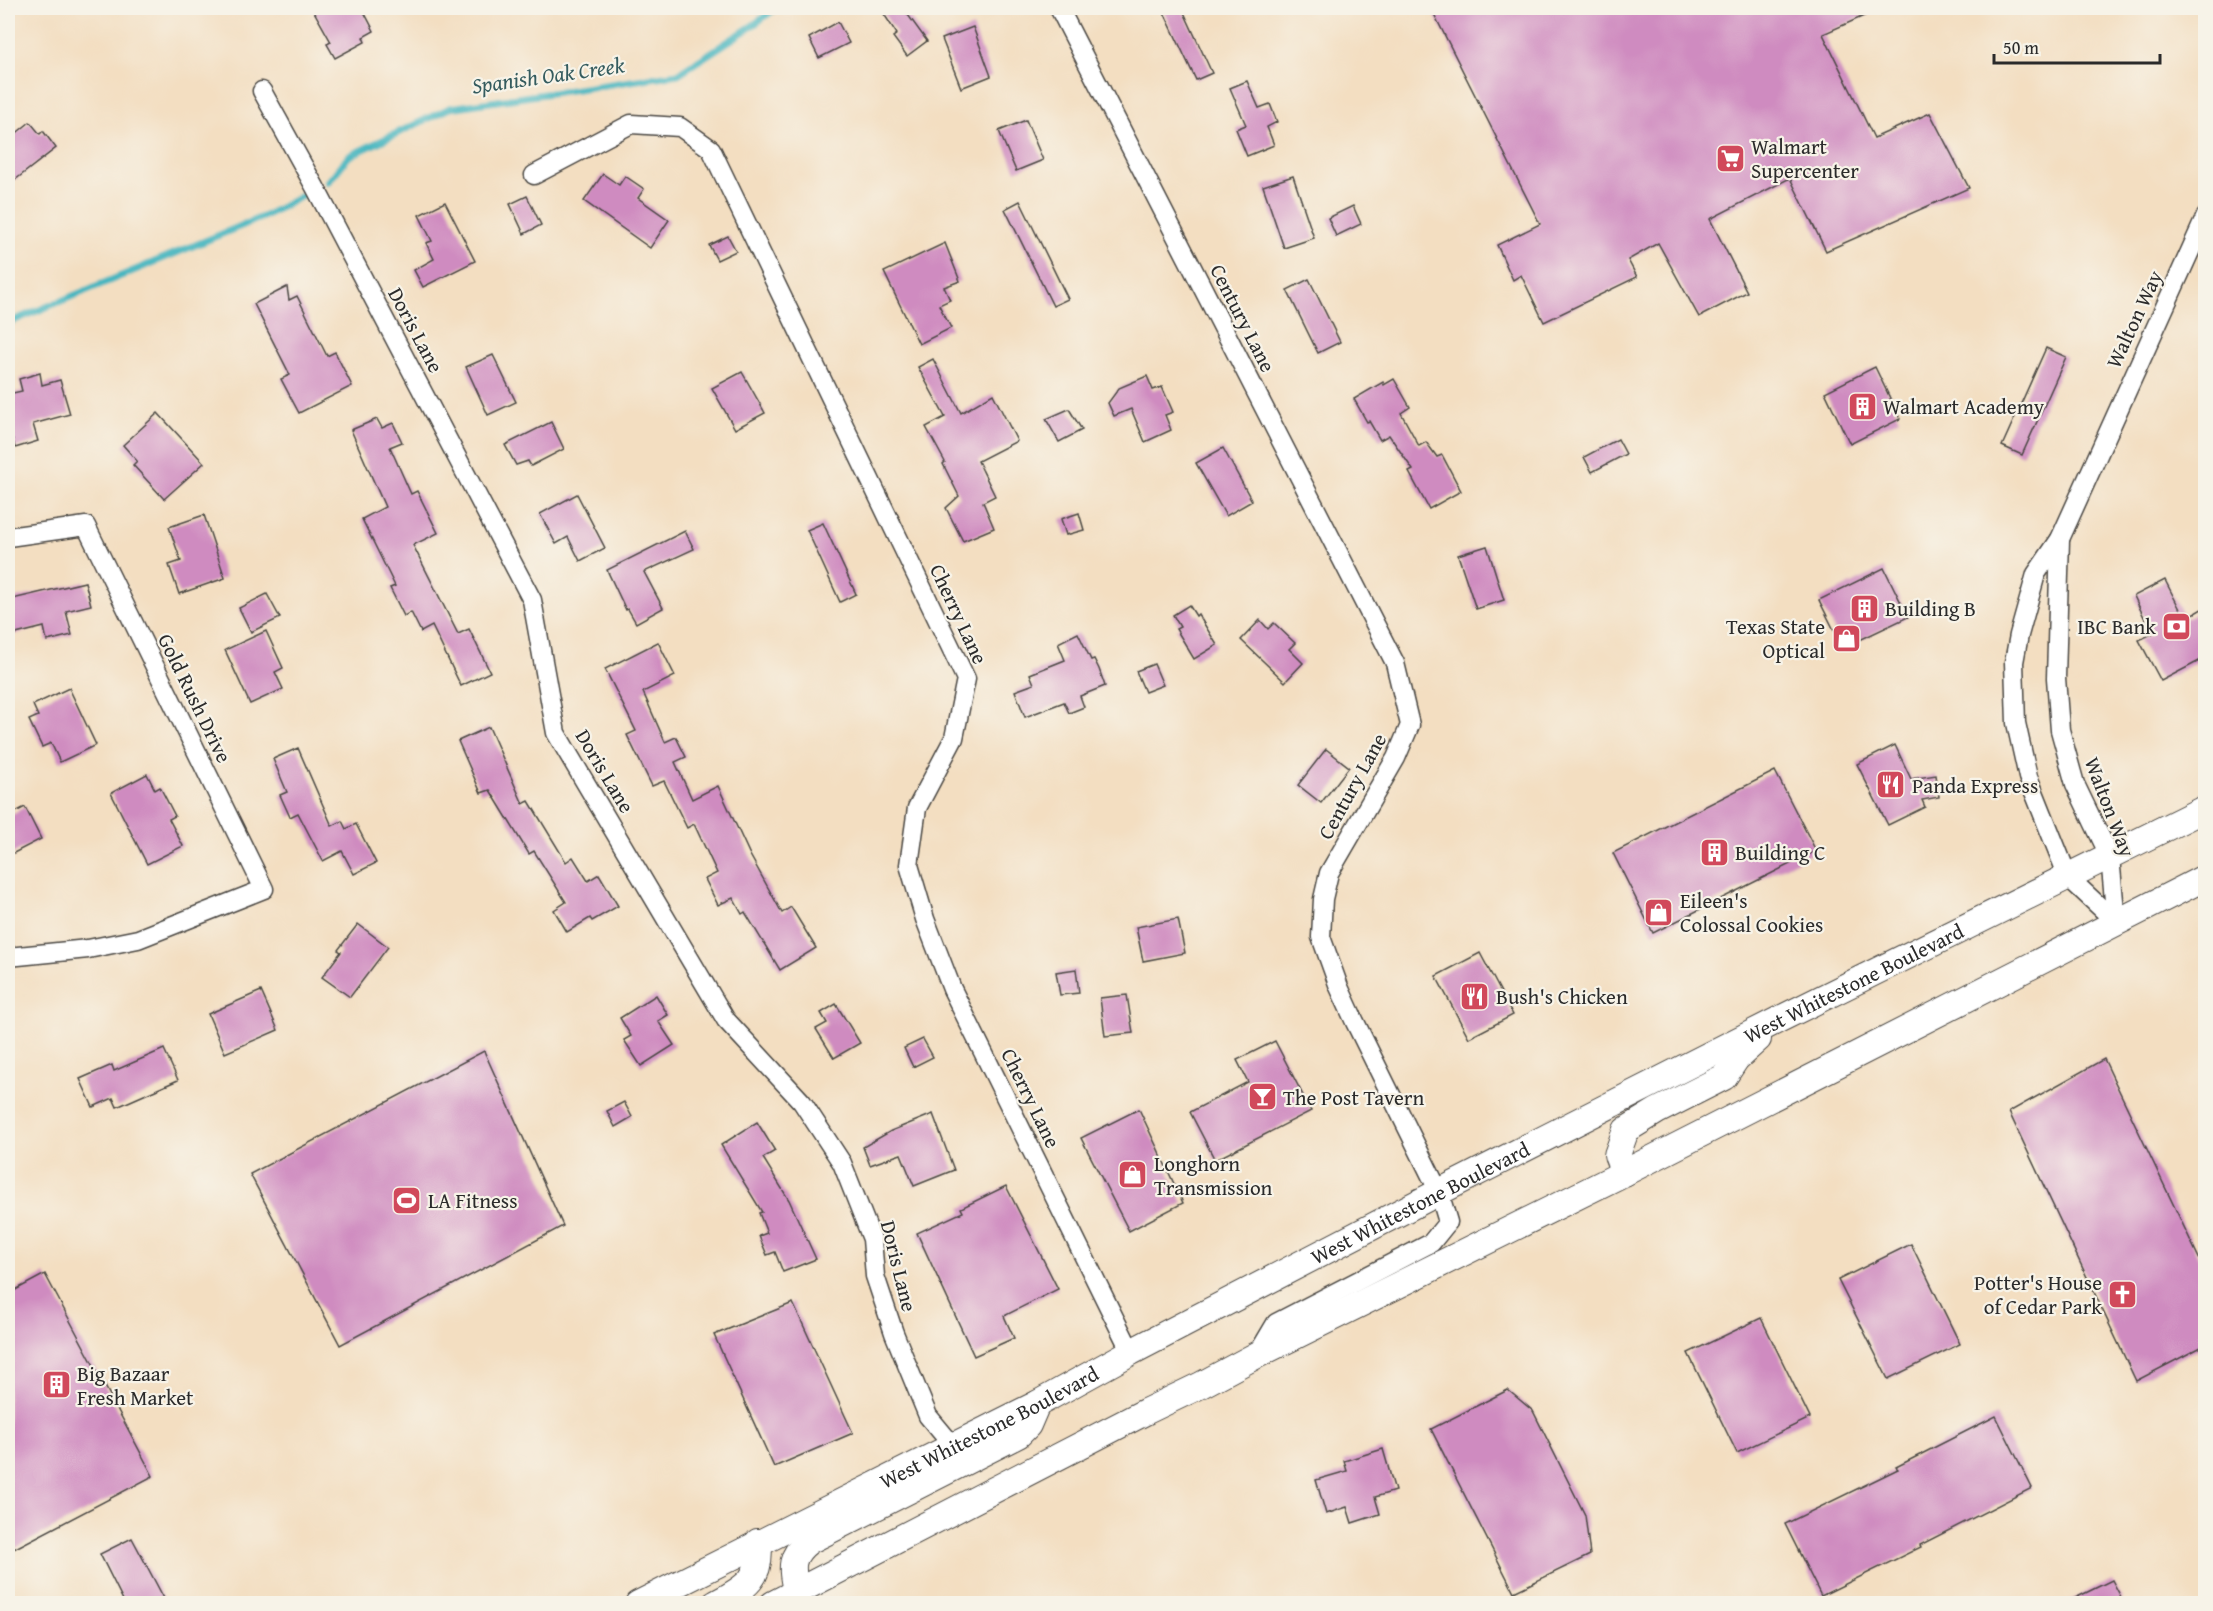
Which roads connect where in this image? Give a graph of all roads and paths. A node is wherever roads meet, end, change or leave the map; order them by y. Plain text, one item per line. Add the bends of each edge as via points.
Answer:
1 (1059, 8) edge
2 (262, 91) dead end
3 (534, 175) dead end
4 (2205, 216) edge
5 (8, 537) edge
6 (2060, 539) junction
7 (2205, 808) edge
8 (2109, 857) junction
9 (2068, 877) junction
10 (2205, 877) edge
11 (2116, 922) junction
12 (8, 957) edge
13 (1780, 1019) junction
14 (1624, 1173) junction
15 (1439, 1192) junction
16 (1131, 1352) junction
17 (1257, 1355) junction
18 (1037, 1404) junction
19 (953, 1446) junction
20 (758, 1542) junction
21 (798, 1598) edge
22 (638, 1604) edge
23 (715, 1604) edge
24 (773, 1604) edge

1 - 15 street, Century Lane via 1395,663 1410,725 1396,758 1329,873 1323,899 1322,937 1355,1022
2 - 19 street, Doris Lane via 532,600 556,733 726,1020 802,1102 842,1162 872,1239 875,1276 894,1333 928,1416
3 - 16 street, Cherry Lane via 631,124 680,127 711,148 966,679 954,738 917,808 909,865 952,989
4 - 6 street, Walton Way
5 - 12 street, Gold Rush Drive via 86,526 264,890 138,939
6 - 8 street, Walton Way via 2056,686 2060,730 2075,784
6 - 9 street, Walton Way via 2036,574 2014,662 2016,723 2023,759
7 - 8 main road, West Whitestone Boulevard
8 - 9 main road, West Whitestone Boulevard
8 - 11 street, Walton Way
9 - 11 street, Walton Way
9 - 13 main road, West Whitestone Boulevard
10 - 11 main road
11 - 14 main road
13 - 14 main road via 1736,1059 1724,1077 1626,1130 1617,1155
13 - 15 main road, West Whitestone Boulevard
14 - 17 main road
15 - 16 main road, West Whitestone Boulevard
15 - 17 street, Century Lane via 1448,1222 1431,1244 1276,1323
16 - 18 main road, West Whitestone Boulevard
17 - 21 main road
18 - 19 main road, West Whitestone Boulevard
18 - 21 main road via 1028,1425 1018,1435 800,1547 792,1568
19 - 20 main road, West Whitestone Boulevard
20 - 22 main road, West Whitestone Boulevard
20 - 23 main road via 760,1557 751,1580 743,1589
21 - 24 main road

